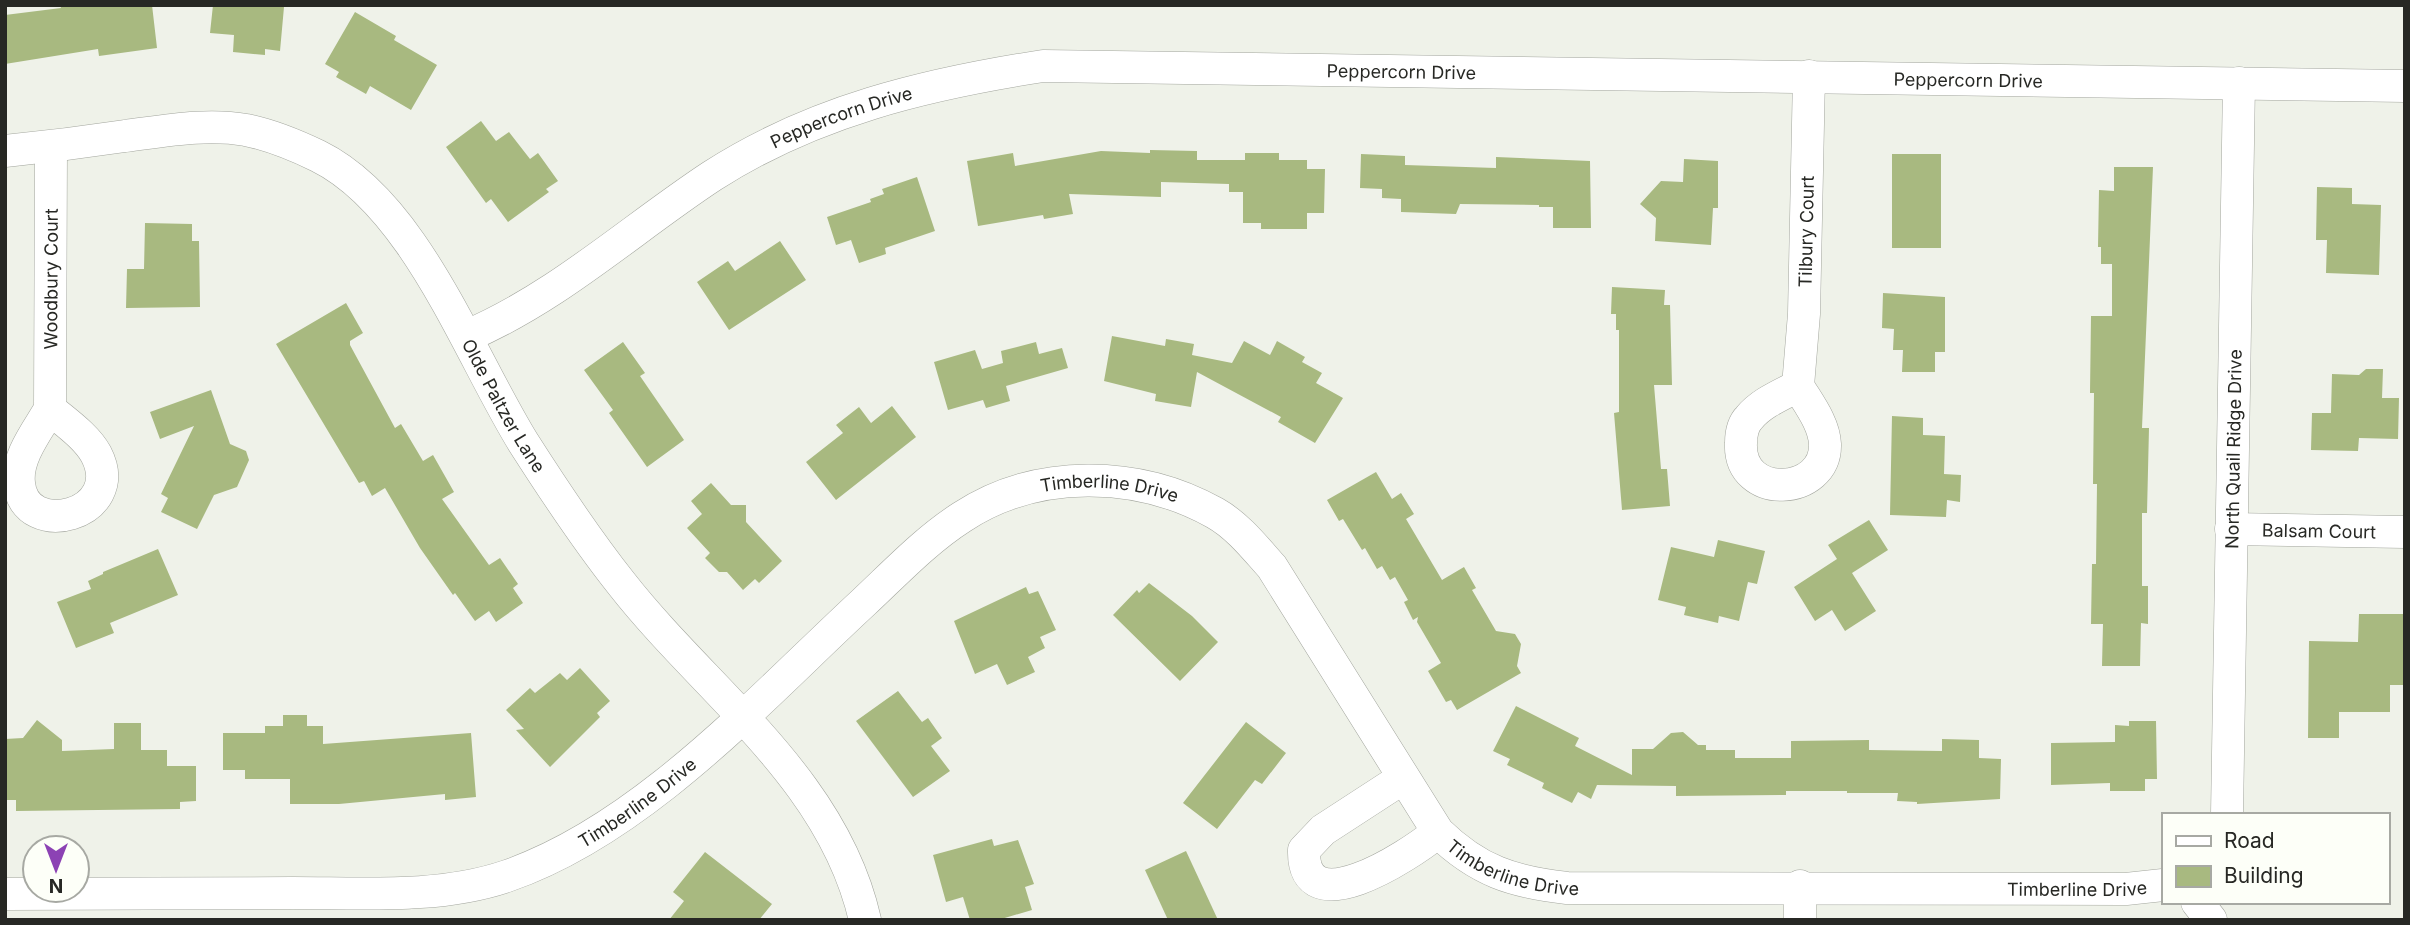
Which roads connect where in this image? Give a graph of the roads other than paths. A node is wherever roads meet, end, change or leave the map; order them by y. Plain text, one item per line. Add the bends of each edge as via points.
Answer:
1 (1809, 76) junction
2 (2239, 83) junction
3 (2405, 86) edge
4 (51, 147) junction
5 (5, 151) edge
6 (467, 336) junction
7 (1798, 386) dead end
8 (50, 409) dead end
9 (2231, 529) junction
10 (2405, 532) edge
11 (742, 716) junction
12 (1403, 778) junction
13 (2227, 813) edge
14 (1438, 832) junction
15 (2162, 885) edge
16 (1800, 886) junction
17 (5, 894) edge
18 (2199, 904) edge
19 (50, 907) edge
20 (865, 920) edge
21 (1800, 920) edge
22 (2211, 920) edge

1 - 2 street, Peppercorn Drive
1 - 6 street, Peppercorn Drive via 1085,65 979,76 838,113 775,140 713,176 558,288 510,318
1 - 7 street, Tilbury Court
2 - 3 street, Peppercorn Drive
2 - 9 street, North Quail Ridge Drive
4 - 5 street, Olde Paltzer Lane
4 - 6 street, Olde Paltzer Lane via 192,127 245,130 321,158 389,212
4 - 8 street, Woodbury Court
6 - 11 street, Olde Paltzer Lane via 523,441 621,584
9 - 10 street, Balsam Court
9 - 13 street, North Quail Ridge Drive
11 - 12 street, Timberline Drive via 915,554 962,517 1009,493 1042,484 1126,482 1173,494 1217,514 1244,536 1272,567
11 - 19 street, Timberline Drive via 601,831 505,877 464,887 393,893
11 - 20 street, Olde Paltzer Lane via 786,764 816,809 857,886
12 - 14 street, Timberline Drive
12 - 14 street via 1323,830 1304,850 1308,882 1334,899 1351,895 1372,885
14 - 16 street, Timberline Drive via 1486,869 1524,883 1567,888
15 - 16 street, Timberline Drive via 2126,889
16 - 21 street
17 - 19 street, Timberline Drive
18 - 22 street

